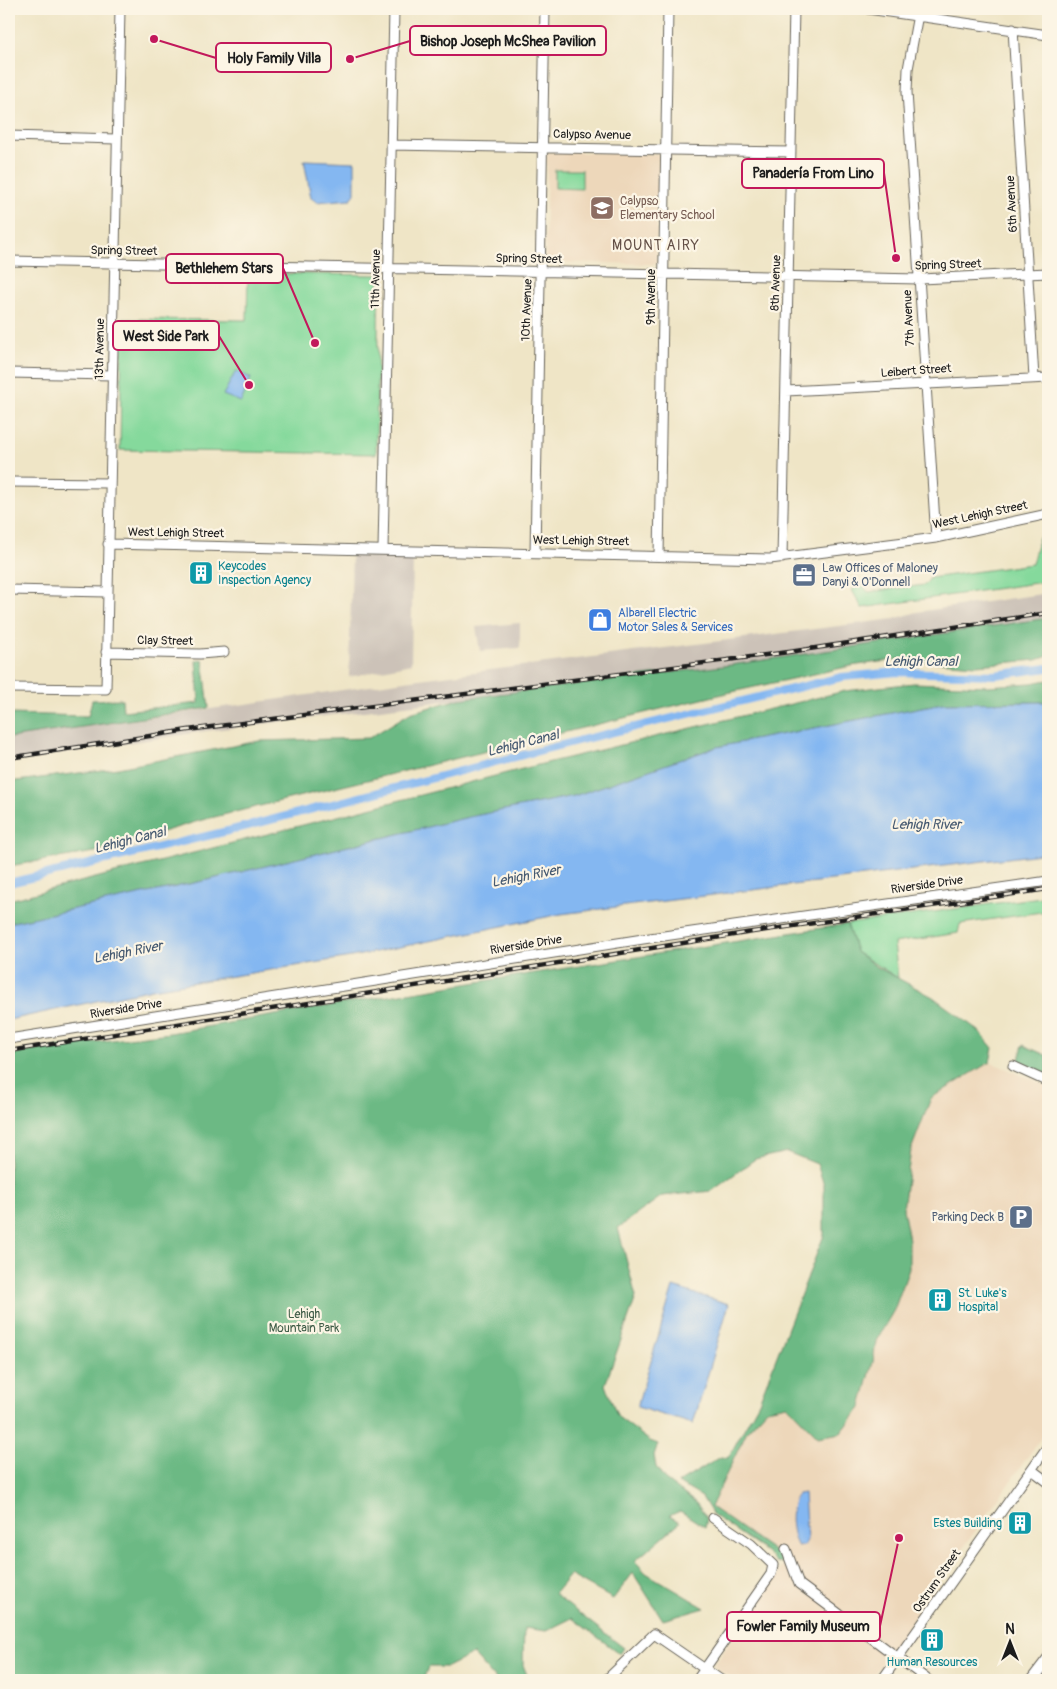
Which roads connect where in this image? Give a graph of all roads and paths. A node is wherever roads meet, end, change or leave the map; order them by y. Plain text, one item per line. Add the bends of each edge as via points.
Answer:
1 (120, 9) edge
2 (394, 9) edge
3 (545, 9) edge
4 (668, 9) edge
5 (794, 9) edge
6 (868, 9) edge
7 (918, 13) edge
8 (1013, 30) junction
9 (1048, 35) edge
10 (9, 136) edge
11 (116, 139) junction
12 (391, 145) junction
13 (543, 146) junction
14 (666, 149) junction
15 (791, 152) junction
16 (9, 261) edge
17 (115, 263) junction
18 (389, 269) junction
19 (540, 272) junction
20 (1048, 273) edge
21 (664, 274) junction
22 (1028, 274) junction
23 (788, 277) junction
24 (920, 280) junction
25 (9, 373) edge
26 (112, 375) junction
27 (1034, 378) junction
28 (1048, 378) edge
29 (925, 383) junction
30 (786, 391) junction
31 (9, 482) edge
32 (110, 483) junction
33 (1048, 514) edge
34 (936, 538) junction
35 (108, 544) junction
36 (383, 550) junction
37 (535, 553) junction
38 (659, 556) junction
39 (782, 558) junction
40 (9, 590) edge
41 (107, 592) junction
42 (106, 652) junction
43 (224, 652) dead end
44 (9, 688) edge
45 (1048, 881) edge
46 (9, 1039) edge
47 (1012, 1066) dead end
48 (1048, 1082) edge
49 (1048, 1446) edge
50 (1032, 1470) junction
51 (1048, 1482) edge
52 (713, 1518) dead end
53 (786, 1549) dead end
54 (898, 1659) junction
55 (1048, 1659) edge
56 (705, 1669) junction
57 (606, 1680) edge
58 (696, 1680) edge
59 (720, 1680) edge
60 (882, 1680) edge
61 (928, 1680) edge
62 (1032, 1680) edge

1 - 11 street, 13th Avenue
2 - 12 street, 11th Avenue
3 - 13 street, 10th Avenue
4 - 14 street, 9th Avenue
5 - 15 street, 8th Avenue
6 - 7 street
7 - 8 street
7 - 24 street, 7th Avenue via 907,81
8 - 9 street
8 - 22 street, 6th Avenue
10 - 11 street
11 - 17 street, 13th Avenue
12 - 13 street, Calypso Avenue
12 - 18 street, 11th Avenue
13 - 14 street, Calypso Avenue
13 - 19 street, 10th Avenue
14 - 15 street, Calypso Avenue
14 - 21 street, 9th Avenue
15 - 23 street, 8th Avenue
16 - 17 street, Spring Street
17 - 18 street, Spring Street
17 - 26 street, 13th Avenue
18 - 19 street, Spring Street
18 - 36 street, 11th Avenue
19 - 21 street, Spring Street
19 - 37 street, 10th Avenue
20 - 22 street, Spring Street
21 - 23 street, Spring Street
21 - 38 street, 9th Avenue
22 - 24 street, Spring Street
22 - 27 street, 6th Avenue
23 - 24 street, Spring Street
23 - 30 street, 8th Avenue
24 - 29 street, 7th Avenue
25 - 26 street
26 - 32 street, 13th Avenue
27 - 28 street, Leibert Street
27 - 29 street, Leibert Street
29 - 30 street, Leibert Street
29 - 34 street, 7th Avenue
30 - 39 street, 8th Avenue
31 - 32 street
32 - 35 street, 13th Avenue
33 - 34 street, West Lehigh Street
34 - 39 street, West Lehigh Street
35 - 36 street, West Lehigh Street
35 - 41 street, 13th Avenue
36 - 37 street, West Lehigh Street
37 - 38 street, West Lehigh Street
38 - 39 street, West Lehigh Street
40 - 41 street
41 - 42 street, 13th Avenue
42 - 43 street, Clay Street
42 - 44 street, 13th Avenue via 106,689
45 - 46 street, Riverside Drive via 643,938
47 - 48 street
49 - 50 street, Ostrum Street
50 - 51 street
50 - 54 street, Ostrum Street
52 - 56 street via 751,1544 773,1565 771,1574
53 - 54 street via 799,1584
54 - 60 street, Ostrum Street
54 - 61 street
55 - 62 main road
56 - 57 street via 654,1634
56 - 58 street
56 - 59 street

